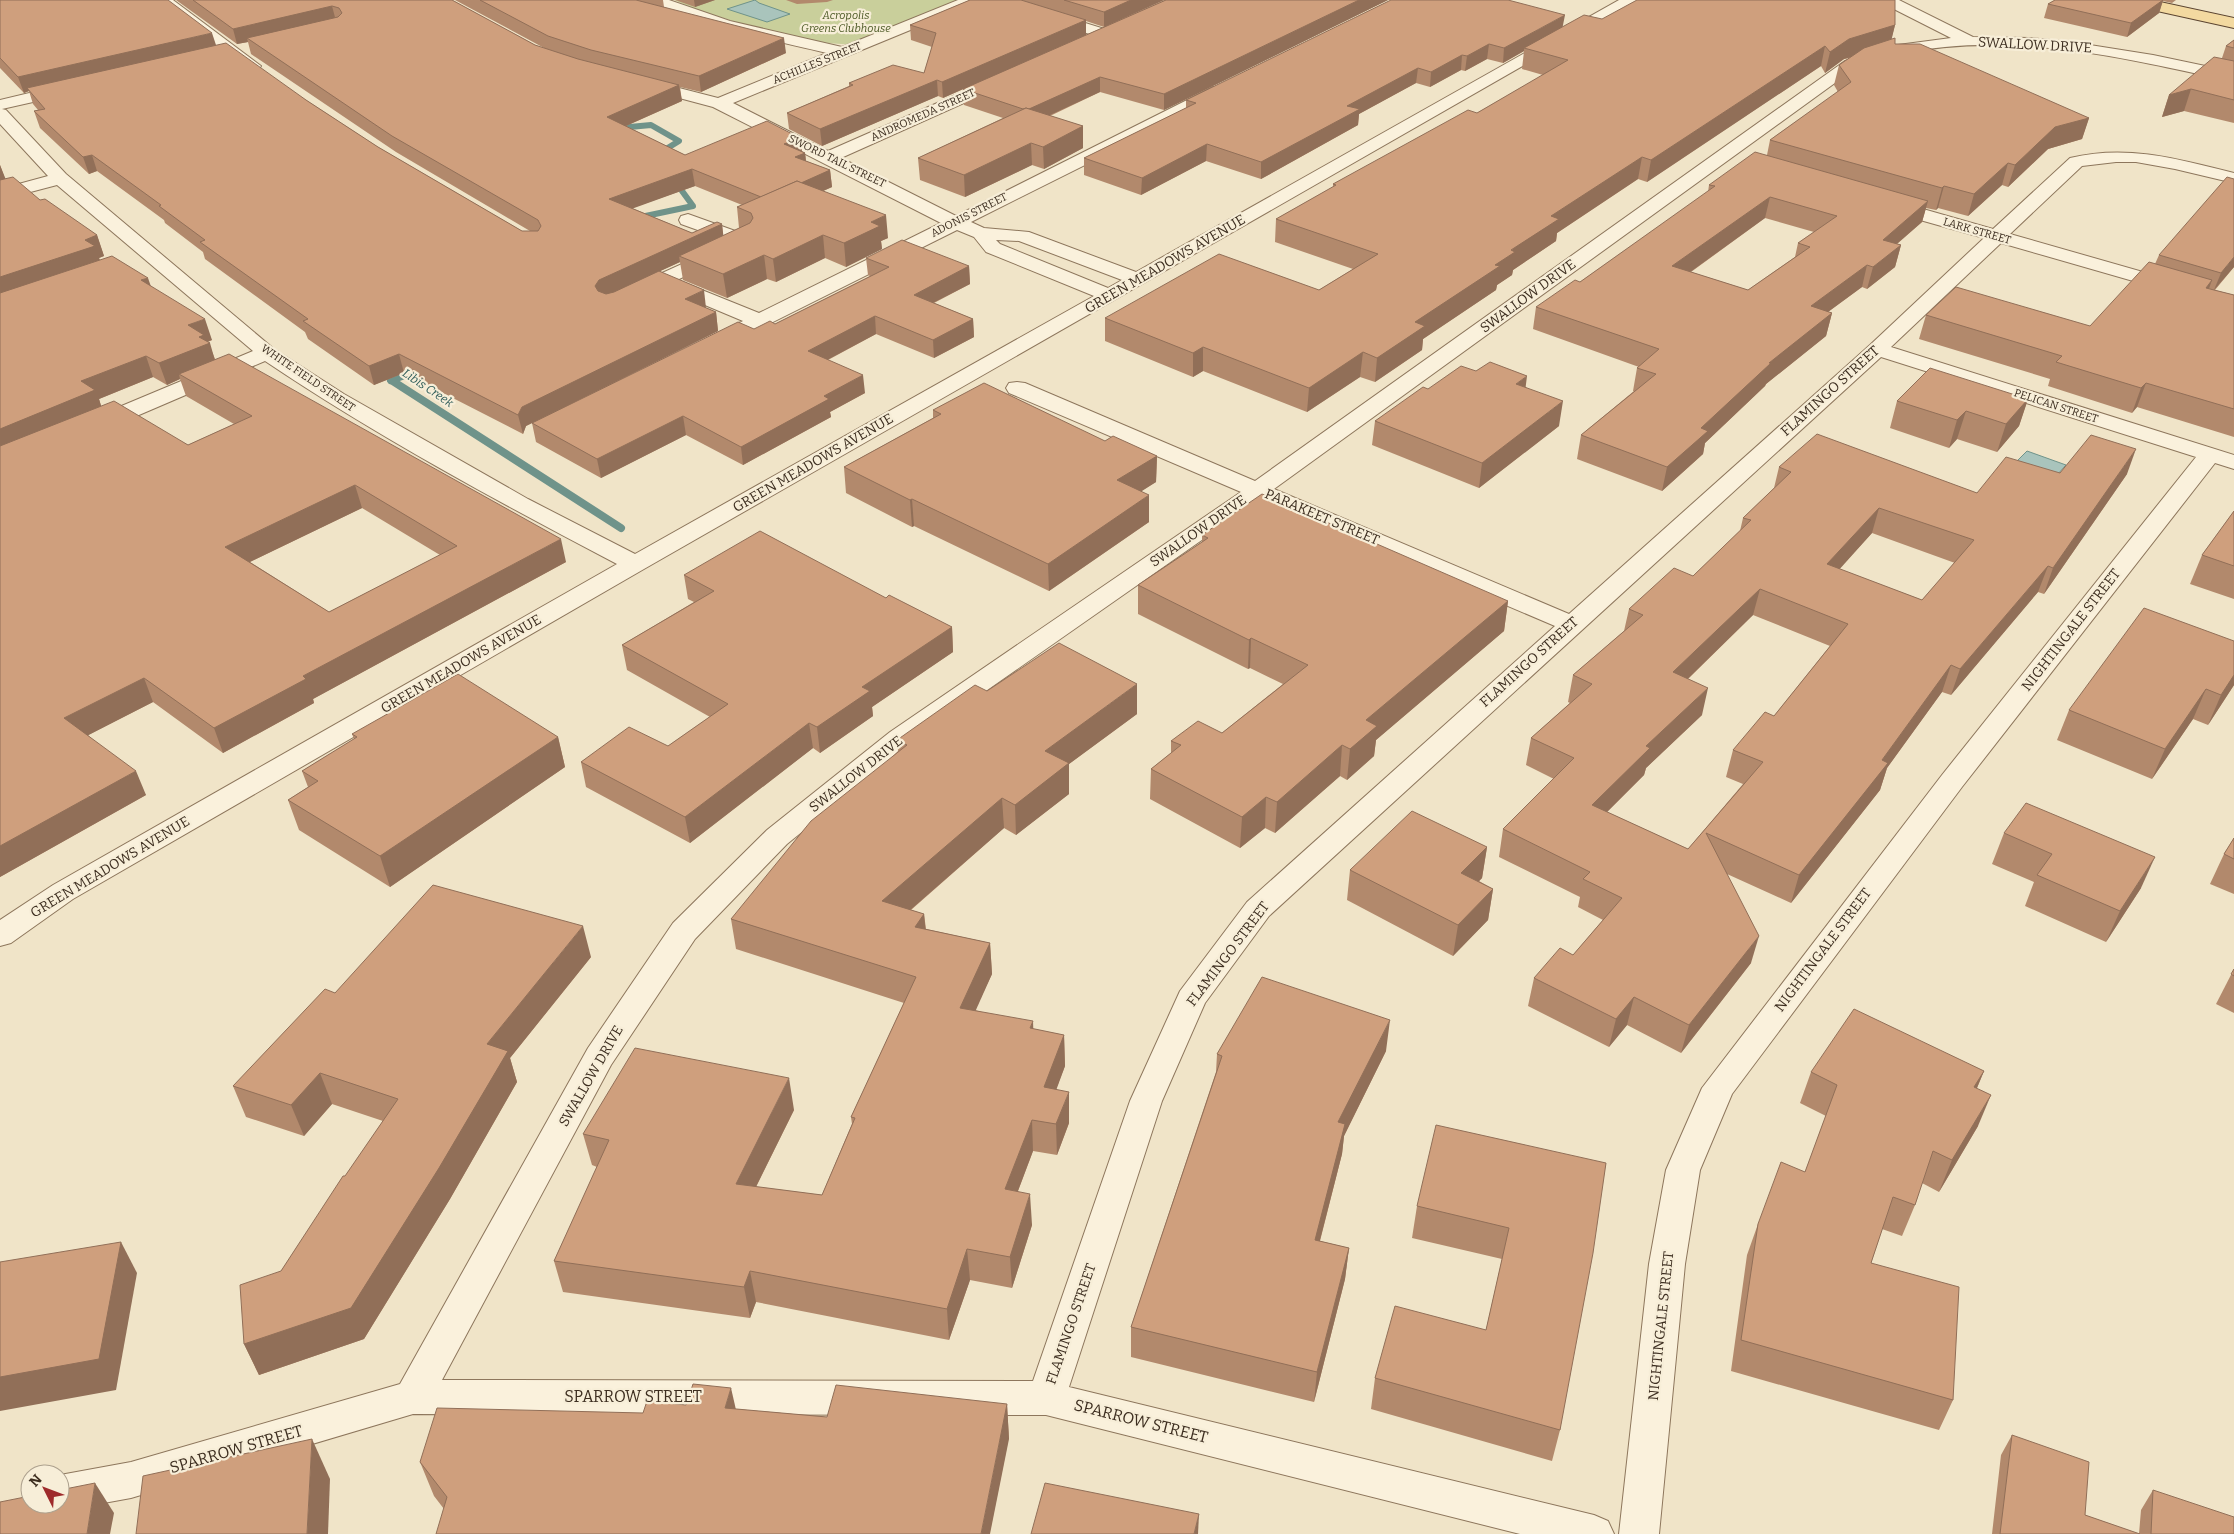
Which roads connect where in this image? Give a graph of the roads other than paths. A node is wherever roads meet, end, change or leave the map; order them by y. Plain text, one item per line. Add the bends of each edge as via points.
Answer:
1 (163, 0) edge
2 (656, 0) edge
3 (971, 0) edge
4 (995, 0) edge
5 (1630, 0) edge
6 (1887, 0) edge
7 (2130, 0) edge
8 (2234, 22) edge
9 (1122, 26) edge
10 (1105, 34) junction
11 (1969, 41) junction
12 (1079, 46) edge
13 (252, 47) edge
14 (233, 51) junction
15 (842, 52) junction
16 (214, 56) edge
17 (264, 73) edge
18 (1016, 74) edge
19 (2234, 77) edge
20 (625, 80) edge
21 (1237, 83) edge
22 (78, 87) edge
23 (719, 103) junction
24 (0, 105) edge
25 (0, 114) edge
26 (829, 157) junction
27 (60, 178) junction
28 (2234, 178) edge
29 (0, 195) edge
30 (1872, 201) edge
31 (688, 220) dead end
32 (954, 222) junction
33 (982, 233) junction
34 (1995, 237) junction
35 (1068, 254) junction
36 (1042, 268) junction
37 (1137, 279) junction
38 (662, 280) junction
39 (1109, 295) junction
40 (619, 300) edge
41 (2234, 304) edge
42 (760, 321) junction
43 (1877, 349) junction
44 (699, 351) edge
45 (267, 352) junction
46 (1017, 388) dead end
47 (74, 434) edge
48 (2222, 459) edge
49 (1258, 490) junction
50 (635, 564) junction
51 (1570, 624) junction
52 (0, 935) edge
53 (413, 1397) junction
54 (1046, 1398) junction
55 (70, 1491) edge
56 (1594, 1534) edge
57 (1639, 1534) edge

1 - 14 street
2 - 15 street via 725,24
3 - 15 street, ACHILLES STREET
4 - 10 street
5 - 37 street, GREEN MEADOWS AVENUE
6 - 11 street
7 - 8 main road
9 - 10 street
10 - 12 street
11 - 19 street, SWALLOW DRIVE via 2046,43 2103,50
11 - 49 street, SWALLOW DRIVE via 1904,48 1850,64 1731,159
13 - 14 street
14 - 16 street
14 - 17 street
15 - 23 street, ACHILLES STREET
18 - 26 street, ANDROMEDA STREET
20 - 23 street, SWORD TAIL STREET
21 - 32 street, ADONIS STREET
22 - 24 street
23 - 26 street, SWORD TAIL STREET
25 - 27 street, WHITE FIELD STREET
26 - 32 street, SWORD TAIL STREET
27 - 29 street
27 - 45 street, WHITE FIELD STREET via 144,260
28 - 34 street, FLAMINGO STREET via 2136,156 2099,156 2076,162
30 - 34 street, LARK STREET
31 - 38 street via 745,241
32 - 33 street, SWORD TAIL STREET
32 - 42 street, ADONIS STREET
33 - 35 street, SWORD TAIL STREET via 1022,236
33 - 36 street, SWORD TAIL STREET via 993,248
34 - 41 street, LARK STREET
34 - 43 street, FLAMINGO STREET
35 - 36 street
35 - 37 street, SWORD TAIL STREET
36 - 39 street, SWORD TAIL STREET
37 - 39 street, GREEN MEADOWS AVENUE
38 - 40 street
38 - 42 street
39 - 50 street, GREEN MEADOWS AVENUE
42 - 44 street, ADONIS STREET
43 - 48 street, PELICAN STREET
43 - 51 street, FLAMINGO STREET
45 - 47 street
45 - 50 street, WHITE FIELD STREET via 336,399 520,504
46 - 49 street, PARAKEET STREET
48 - 57 street, NIGHTINGALE STREET via 1952,781 1718,1088 1683,1170 1667,1264
49 - 51 street, PARAKEET STREET
49 - 53 street, SWALLOW DRIVE via 900,738 776,837 684,931 599,1057
50 - 52 street, GREEN MEADOWS AVENUE via 63,892
51 - 54 street, FLAMINGO STREET via 1258,909 1190,999 1146,1101
53 - 54 street, SPARROW STREET
53 - 55 street, SPARROW STREET via 131,1480
54 - 56 street, SPARROW STREET

